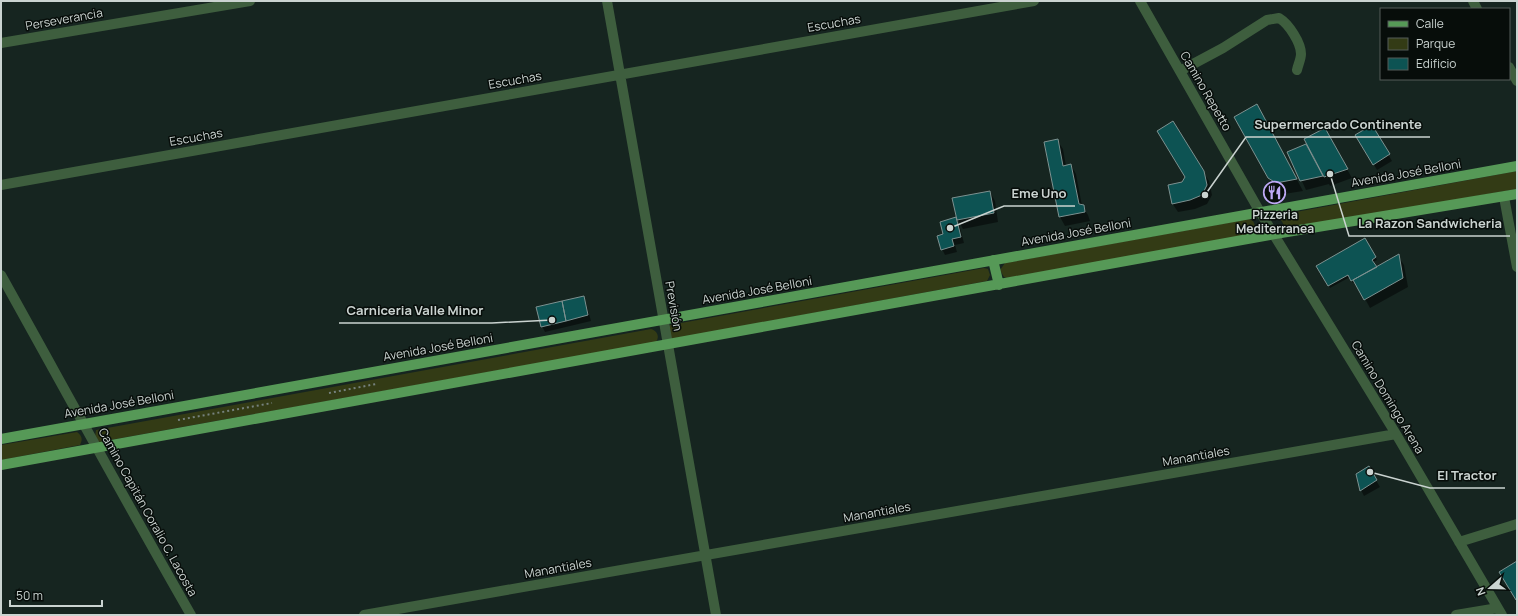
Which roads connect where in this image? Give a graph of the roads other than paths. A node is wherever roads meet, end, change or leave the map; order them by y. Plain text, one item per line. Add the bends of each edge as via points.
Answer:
1 (250, 1) edge
2 (607, 1) edge
3 (1034, 1) edge
4 (1140, 1) edge
5 (1, 43) edge
6 (1510, 68) edge
7 (1297, 70) dead end
8 (1180, 71) junction
9 (620, 74) junction
10 (1517, 81) edge
11 (1517, 166) edge
12 (1, 185) edge
13 (1517, 194) edge
14 (1504, 197) junction
15 (1260, 212) junction
16 (1275, 234) junction
17 (993, 260) junction
18 (1517, 267) edge
19 (1, 275) edge
20 (999, 285) junction
21 (663, 320) junction
22 (668, 344) junction
23 (84, 423) junction
24 (1396, 434) junction
25 (1, 439) edge
26 (97, 447) junction
27 (1, 465) edge
28 (1517, 524) edge
29 (1459, 542) junction
30 (705, 556) junction
31 (1500, 611) edge
32 (191, 615) edge
33 (364, 615) edge
34 (716, 615) edge
35 (1456, 615) edge

1 - 5 street, Perseverancia
2 - 9 street, Previsión
3 - 9 street, Escuchas
4 - 8 street, Camino Repetto
6 - 10 street
7 - 8 street via 1301,53 1298,44 1286,22 1279,18 1267,20
8 - 15 street, Camino Repetto
9 - 12 street, Escuchas
9 - 21 street, Previsión
11 - 15 main road, Avenida José Belloni
13 - 14 main road
14 - 16 main road
14 - 18 street
15 - 16 street, Camino Repetto
15 - 17 main road, Avenida José Belloni
16 - 20 main road
16 - 24 street, Camino Domingo Arena
17 - 20 main road
17 - 21 main road, Avenida José Belloni
19 - 23 street, Camino Capitán Coralio C. Lacosta
20 - 22 main road
21 - 22 street, Previsión
21 - 23 main road, Avenida José Belloni
22 - 26 main road
22 - 30 street, Previsión
23 - 25 main road, Avenida José Belloni
23 - 26 street, Camino Capitán Coralio C. Lacosta
24 - 29 street, Camino Domingo Arena
24 - 30 street, Manantiales
26 - 27 main road
26 - 32 street, Camino Capitán Coralio C. Lacosta
28 - 29 street
29 - 31 street, Camino Domingo Arena
30 - 33 street, Manantiales
30 - 34 street, Previsión
31 - 35 street

